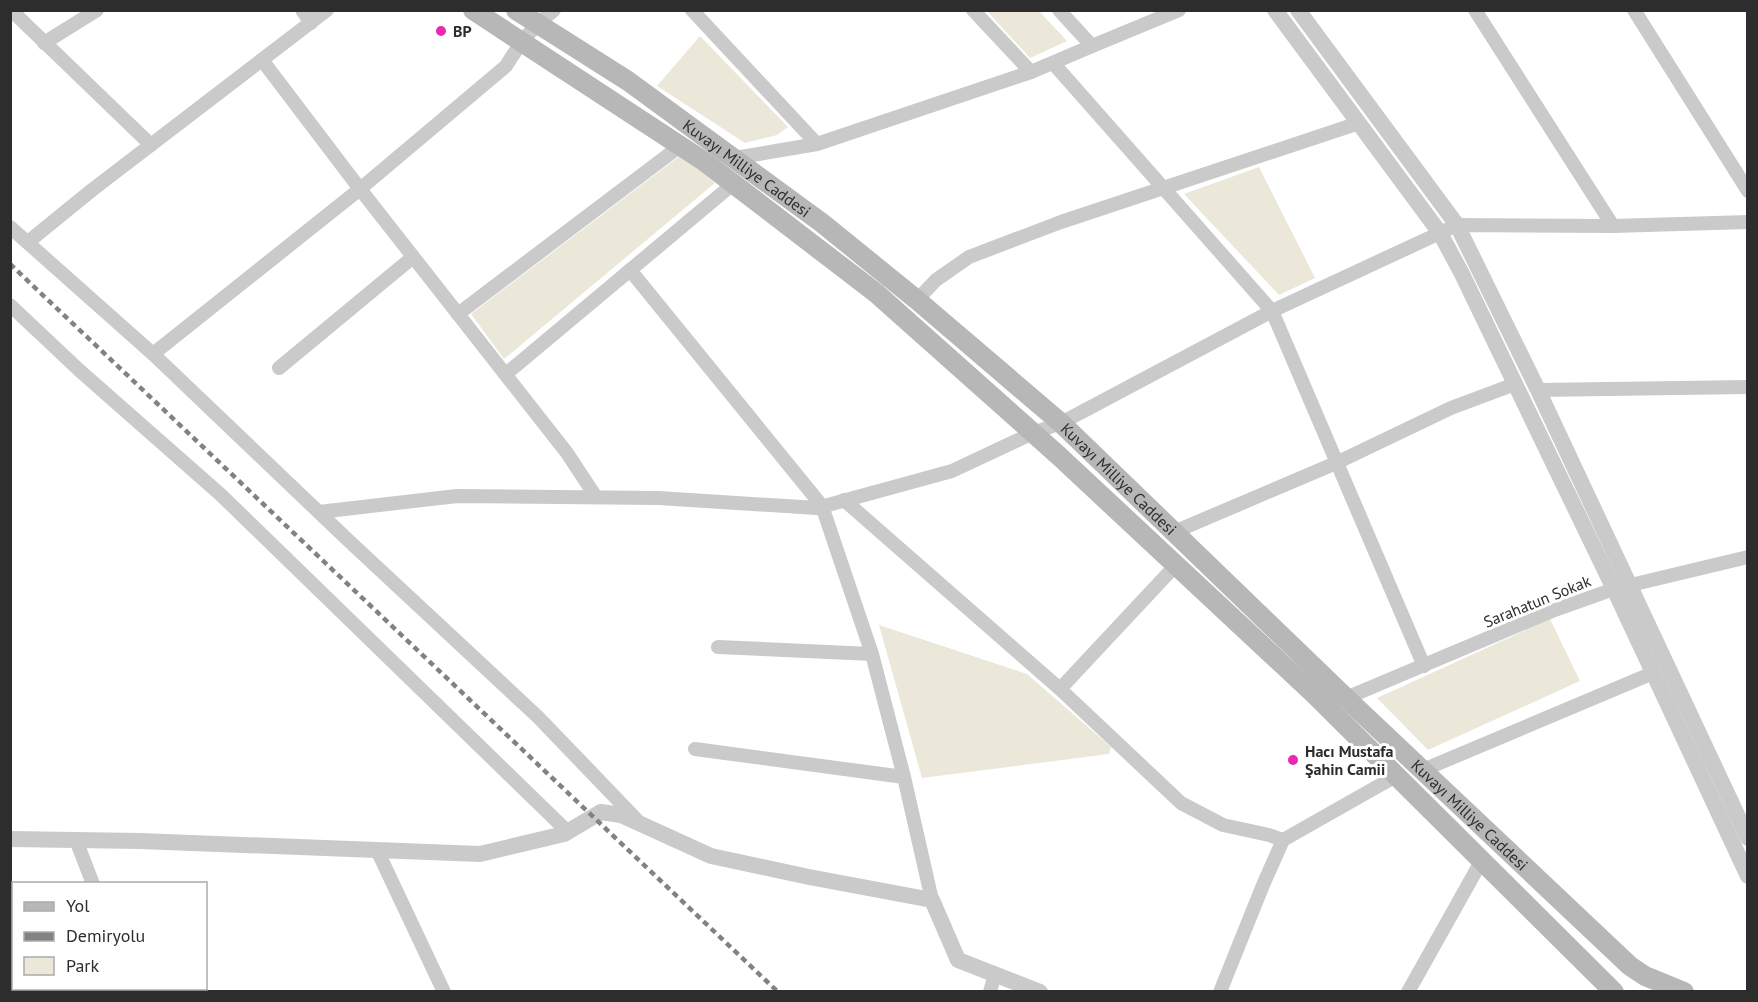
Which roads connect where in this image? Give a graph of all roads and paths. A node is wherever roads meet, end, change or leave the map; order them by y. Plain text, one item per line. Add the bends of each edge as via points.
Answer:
1 (11, 10) edge
2 (97, 10) edge
3 (302, 10) edge
4 (327, 10) edge
5 (473, 10) edge
6 (516, 10) edge
7 (555, 10) edge
8 (692, 10) edge
9 (973, 10) edge
10 (1059, 10) edge
11 (1179, 10) edge
12 (1275, 10) edge
13 (1298, 10) edge
14 (1475, 10) edge
15 (1634, 10) edge
16 (311, 23) junction
17 (537, 24) junction
18 (520, 42) junction
19 (44, 43) junction
20 (1092, 46) junction
21 (262, 60) junction
22 (1053, 63) junction
23 (1031, 72) junction
24 (1359, 123) junction
25 (817, 144) junction
26 (151, 145) junction
27 (680, 146) junction
28 (735, 158) junction
29 (733, 184) junction
30 (360, 189) junction
31 (1162, 189) junction
32 (1748, 191) edge
33 (1748, 222) edge
34 (1457, 225) junction
35 (1613, 226) junction
36 (10, 227) edge
37 (1440, 233) junction
38 (28, 242) junction
39 (413, 256) junction
40 (630, 270) junction
41 (917, 300) junction
42 (10, 305) edge
43 (1272, 311) junction
44 (458, 314) junction
45 (153, 354) junction
46 (279, 368) dead end
47 (506, 374) junction
48 (1515, 384) junction
49 (1748, 387) edge
50 (1539, 390) junction
51 (1062, 423) junction
52 (1034, 433) junction
53 (1336, 463) junction
54 (596, 497) junction
55 (844, 500) junction
56 (822, 506) junction
57 (320, 512) junction
58 (1174, 532) junction
59 (1748, 557) edge
60 (1176, 565) junction
61 (1622, 587) junction
62 (718, 647) dead end
63 (872, 654) junction
64 (1424, 666) junction
65 (1653, 673) junction
66 (1060, 689) junction
67 (1346, 698) junction
68 (695, 749) dead end
69 (1423, 770) junction
70 (1396, 776) junction
71 (904, 777) junction
72 (639, 822) junction
73 (568, 832) junction
74 (1748, 838) edge
75 (10, 839) edge
76 (76, 840) junction
77 (1283, 840) junction
78 (378, 850) junction
79 (1482, 860) junction
80 (1748, 876) edge
81 (92, 882) edge
82 (932, 900) junction
83 (995, 974) junction
84 (444, 992) edge
85 (990, 992) edge
86 (1040, 992) edge
87 (1220, 992) edge
88 (1408, 992) edge
89 (1614, 992) edge
90 (1684, 992) edge

1 - 19 street
2 - 19 street
3 - 16 street
4 - 16 street
5 - 18 main road, Kuvayı Milliye Caddesi
6 - 17 main road, Kuvayı Milliye Caddesi
7 - 17 street
8 - 25 street
9 - 23 street
10 - 20 street
11 - 20 street
12 - 24 street
13 - 34 street
14 - 35 street
15 - 32 street
16 - 21 street
17 - 18 street
17 - 28 main road, Kuvayı Milliye Caddesi via 628,81
18 - 27 main road, Kuvayı Milliye Caddesi
18 - 30 street via 506,66
19 - 26 street
20 - 22 street
21 - 26 street
21 - 30 street
22 - 23 street
22 - 31 street
23 - 25 street
24 - 31 street
24 - 37 street
25 - 28 street
26 - 38 street
27 - 29 main road, Kuvayı Milliye Caddesi
27 - 44 street
28 - 41 main road, Kuvayı Milliye Caddesi
29 - 40 street
29 - 52 main road, Kuvayı Milliye Caddesi via 876,293
30 - 39 street
30 - 45 street
31 - 41 street via 969,257 936,280
31 - 43 street
33 - 35 street
34 - 35 street
34 - 37 street
34 - 50 street
36 - 38 street
37 - 43 street
37 - 48 street
38 - 45 street
39 - 44 street
39 - 46 street
40 - 47 street
40 - 56 street
41 - 51 main road, Kuvayı Milliye Caddesi
42 - 73 street via 221,495
43 - 51 street
43 - 53 street
44 - 47 street
45 - 57 street
47 - 54 street
48 - 53 street via 1451,408
48 - 61 street
49 - 50 street
50 - 61 street
51 - 52 street
51 - 58 main road, Kuvayı Milliye Caddesi
52 - 55 street via 952,471
52 - 60 main road, Kuvayı Milliye Caddesi
53 - 58 street
53 - 64 street
54 - 56 street
54 - 57 street via 457,496
55 - 56 street
55 - 66 street
56 - 63 street
57 - 72 street via 538,717
58 - 67 main road, Kuvayı Milliye Caddesi
59 - 61 street, Sarahatun Sokak
60 - 66 street
60 - 70 main road, Kuvayı Milliye Caddesi
61 - 64 street, Sarahatun Sokak via 1552,611
61 - 65 street
61 - 74 street
62 - 63 street
63 - 71 street
64 - 67 street, Sarahatun Sokak
65 - 69 street
65 - 80 street
66 - 77 street via 1181,803 1223,825
67 - 69 main road, Kuvayı Milliye Caddesi
68 - 71 street
69 - 90 main road, Kuvayı Milliye Caddesi via 1630,966
70 - 77 street
70 - 79 main road, Kuvayı Milliye Caddesi
71 - 82 street
72 - 73 street via 601,813
72 - 82 street via 711,856
73 - 78 street via 480,854
75 - 76 street
76 - 78 street
76 - 81 street
77 - 87 street
78 - 84 street
79 - 88 street
79 - 89 main road, Kuvayı Milliye Caddesi
82 - 83 street via 958,960
83 - 85 street
83 - 86 street

